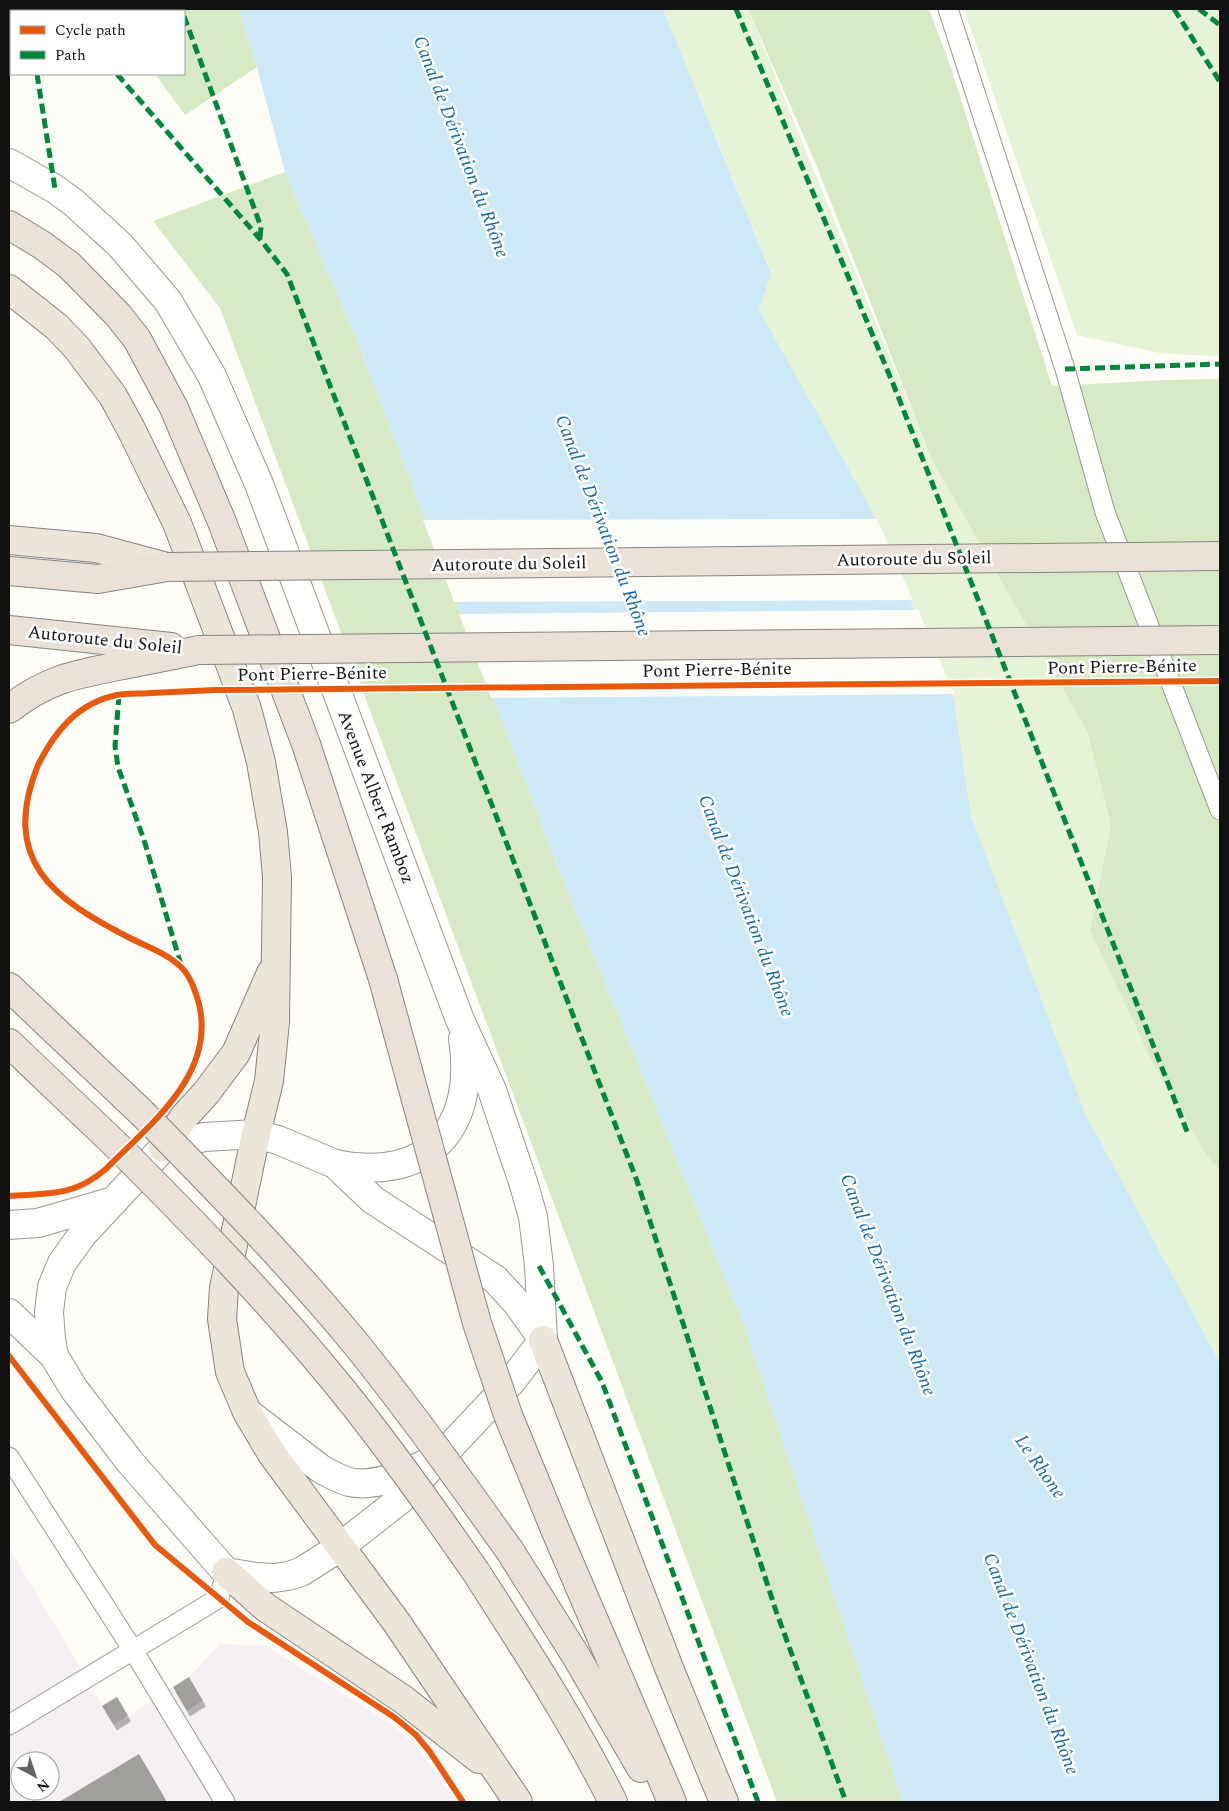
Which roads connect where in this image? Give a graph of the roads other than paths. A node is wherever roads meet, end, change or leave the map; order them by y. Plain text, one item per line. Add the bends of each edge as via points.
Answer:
1 (948, 9) edge
2 (9, 163) edge
3 (9, 225) edge
4 (9, 289) edge
5 (9, 540) edge
6 (1220, 556) edge
7 (167, 567) junction
8 (9, 571) edge
9 (9, 630) edge
10 (1220, 640) edge
11 (199, 650) junction
12 (9, 709) edge
13 (1220, 810) edge
14 (277, 960) junction
15 (9, 987) edge
16 (460, 1020) junction
17 (9, 1042) edge
18 (256, 1134) junction
19 (163, 1148) junction
20 (335, 1164) junction
21 (115, 1200) junction
22 (9, 1225) edge
23 (9, 1313) edge
24 (543, 1340) junction
25 (54, 1356) junction
26 (247, 1412) junction
27 (443, 1454) junction
28 (9, 1457) edge
29 (340, 1548) junction
30 (226, 1572) junction
31 (133, 1650) junction
32 (9, 1725) edge
33 (501, 1777) junction
34 (225, 1802) edge
35 (518, 1802) edge
36 (613, 1802) edge
37 (659, 1802) edge
38 (672, 1802) edge
39 (724, 1802) edge

1 - 13 lane via 1065,369 1106,512
2 - 16 street, Avenue Albert Ramboz via 74,203 120,245 168,301 212,376 259,484
3 - 38 highway, bridge via 69,265 137,339 174,408 222,522 306,744 383,980 477,1323 508,1415
4 - 14 highway via 57,327 93,368 131,429 177,523 247,709 262,762 277,877
5 - 7 highway via 96,548
6 - 7 highway, Autoroute du Soleil, bridge
7 - 8 highway, Autoroute du Soleil via 98,579
9 - 11 highway, Autoroute du Soleil
10 - 11 highway, Autoroute du Soleil, bridge
11 - 12 highway via 73,674 42,687
14 - 18 highway via 269,1081
14 - 19 highway via 236,1053
15 - 37 highway, bridge via 220,1192 355,1343 453,1470 510,1551 576,1656
16 - 20 street via 466,1056 465,1082 450,1129 440,1142 414,1160 379,1169
16 - 24 street, Avenue Albert Ramboz via 492,1090 533,1217 540,1266
17 - 36 highway, bridge via 192,1221 297,1336 379,1437 476,1572 521,1642
18 - 19 street via 204,1137
18 - 20 street
18 - 26 highway via 224,1288 222,1319 230,1372
19 - 21 street
20 - 24 street via 373,1200 496,1279
21 - 22 street via 38,1223
21 - 25 street via 82,1235 62,1263 52,1286 49,1312
23 - 25 street
24 - 27 street via 511,1382
24 - 39 highway
25 - 30 street via 74,1389 130,1462
26 - 27 street via 321,1469 349,1482 382,1480
26 - 29 highway via 272,1454
27 - 29 street via 401,1499
28 - 31 lane
29 - 30 street via 301,1572 288,1576 256,1577
29 - 33 highway via 397,1623
30 - 31 lane via 219,1598
30 - 33 highway via 265,1607 404,1700
31 - 32 lane
31 - 34 lane
33 - 35 highway

